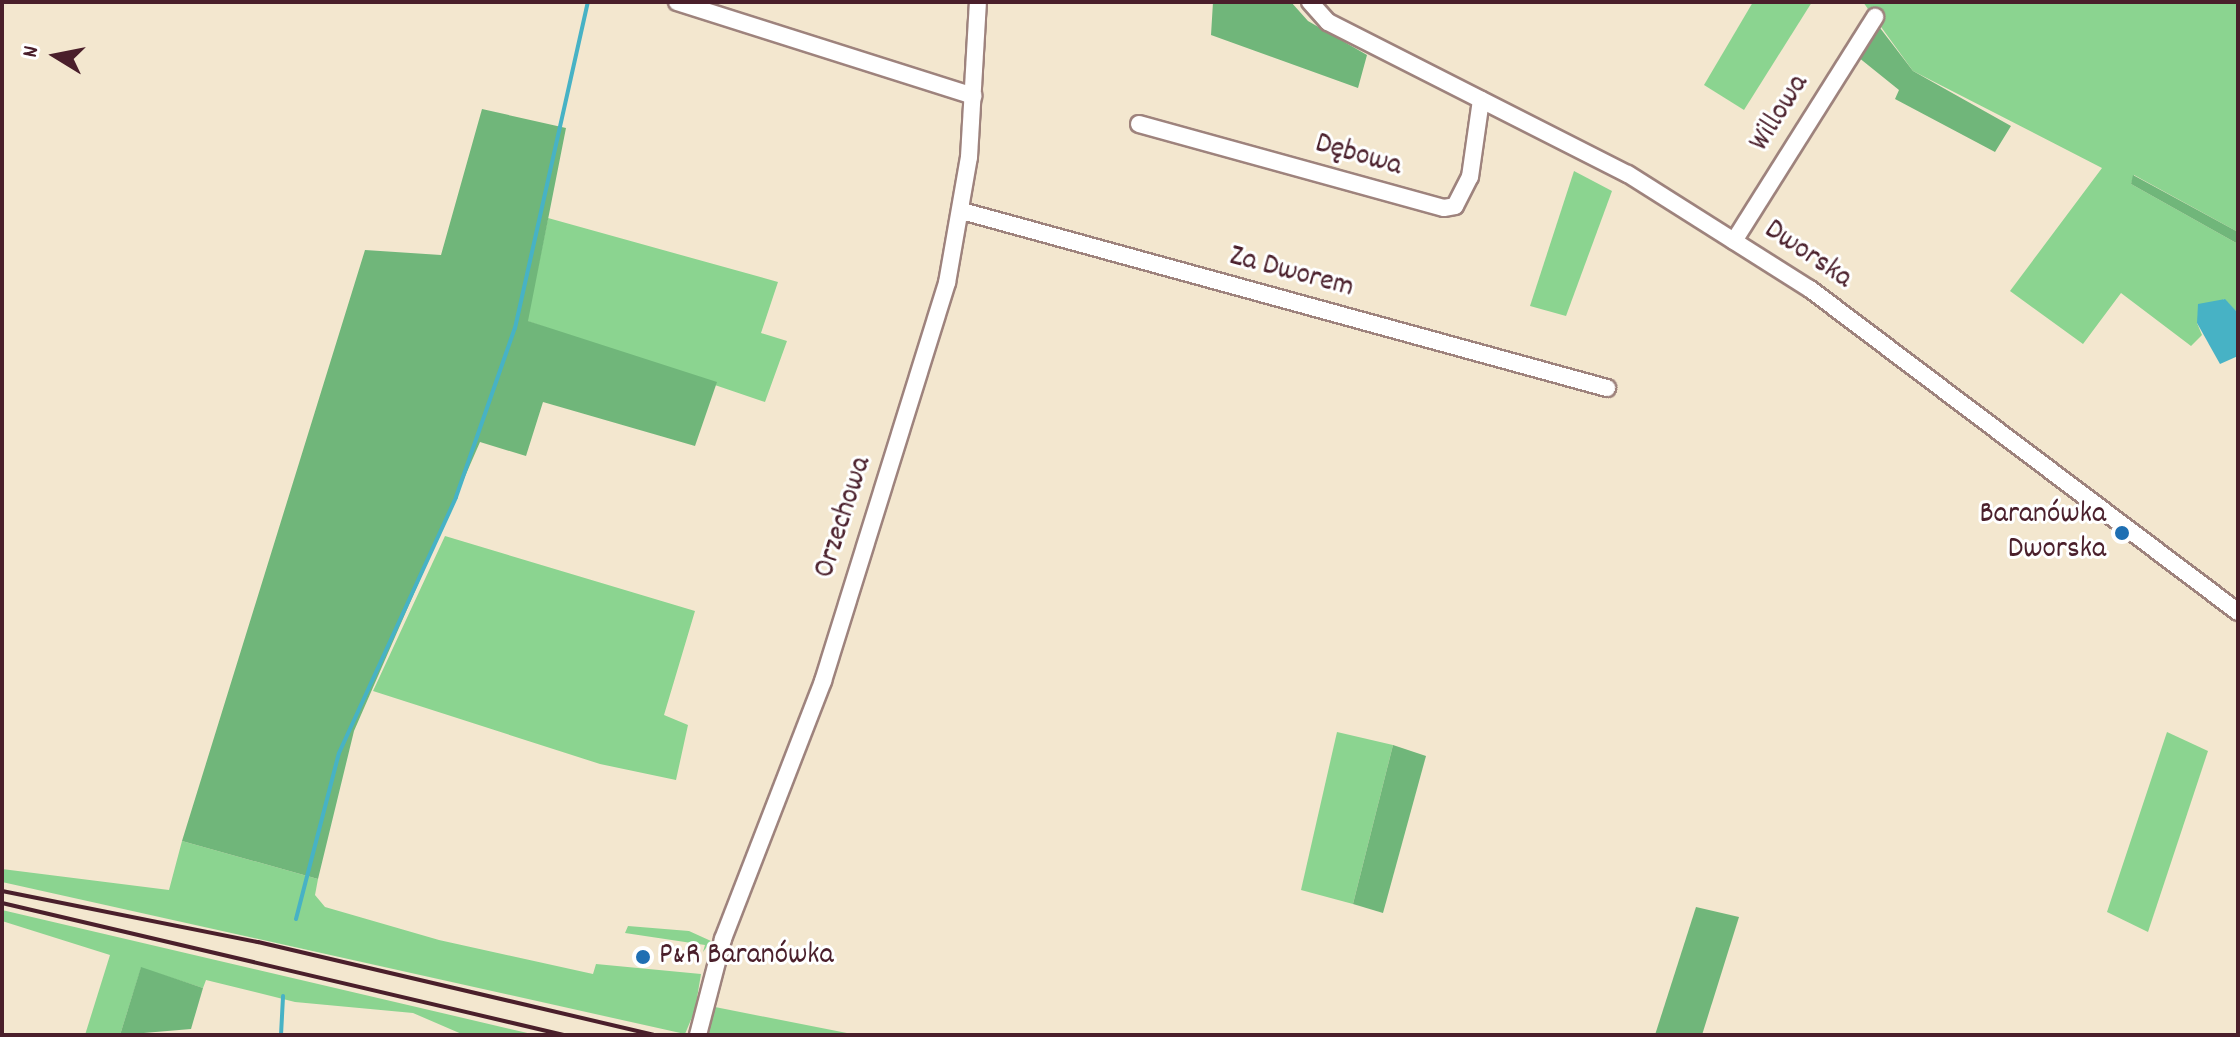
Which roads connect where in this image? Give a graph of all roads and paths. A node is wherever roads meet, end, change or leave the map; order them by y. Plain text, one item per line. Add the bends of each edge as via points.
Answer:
1 (677, 2) edge
2 (978, 2) edge
3 (1310, 2) edge
4 (1875, 17) dead end
5 (973, 96) junction
6 (1481, 100) junction
7 (1139, 124) dead end
8 (962, 211) junction
9 (1734, 241) junction
10 (1607, 388) dead end
11 (2238, 612) edge
12 (698, 1035) edge

1 - 5 street
2 - 5 street, Orzechowa
3 - 6 street, Dworska via 1328,22
4 - 9 street, Willowa
5 - 8 street, Orzechowa
6 - 7 street, Dębowa via 1470,177 1455,206 1444,208
6 - 9 street, Dworska via 1628,174
8 - 10 street, Za Dworem
8 - 12 street, Orzechowa via 933,332 823,681 748,869
9 - 11 street, Dworska via 1810,289

